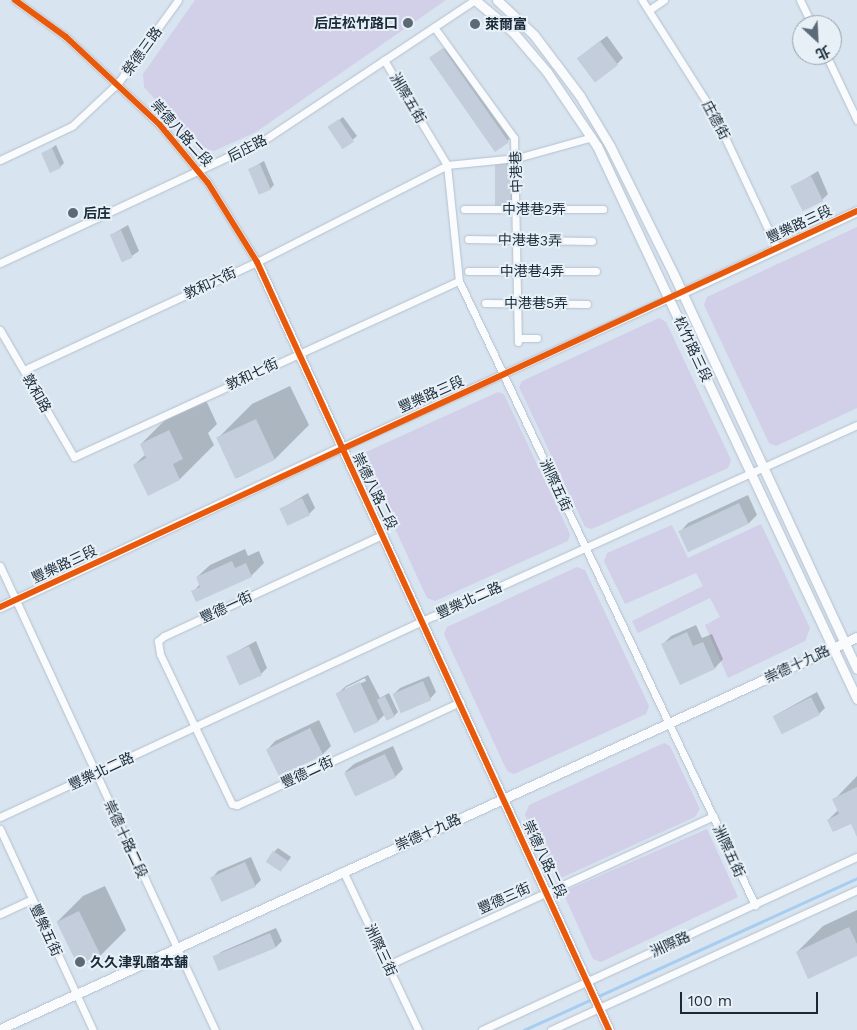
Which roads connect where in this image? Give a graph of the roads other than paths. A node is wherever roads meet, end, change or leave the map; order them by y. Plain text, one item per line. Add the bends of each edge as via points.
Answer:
1 (15, 0) edge
2 (178, 0) edge
3 (475, 0) edge
4 (497, 0) edge
5 (642, 0) edge
6 (664, 0) edge
7 (800, 0) edge
8 (649, 10) junction
9 (807, 15) edge
10 (434, 27) junction
11 (384, 60) junction
12 (831, 65) edge
13 (118, 83) junction
14 (857, 120) edge
15 (592, 137) junction
16 (517, 158) junction
17 (0, 160) edge
18 (447, 165) junction
19 (200, 172) junction
20 (464, 209) dead end
21 (517, 209) junction
22 (603, 209) dead end
23 (857, 211) edge
24 (468, 239) dead end
25 (517, 240) junction
26 (592, 241) dead end
27 (777, 248) junction
28 (257, 262) junction
29 (0, 263) edge
30 (468, 271) dead end
31 (517, 271) junction
32 (596, 271) dead end
33 (459, 281) junction
34 (682, 293) junction
35 (669, 298) junction
36 (485, 303) dead end
37 (518, 303) junction
38 (587, 304) dead end
39 (0, 330) edge
40 (537, 338) dead end
41 (297, 353) junction
42 (24, 370) junction
43 (505, 374) junction
44 (857, 425) edge
45 (340, 448) junction
46 (74, 457) joint
47 (763, 468) junction
48 (750, 474) junction
49 (382, 534) junction
50 (586, 548) junction
51 (0, 566) edge
52 (16, 600) junction
53 (0, 607) edge
54 (423, 621) junction
55 (857, 637) edge
56 (844, 642) junction
57 (833, 648) junction
58 (857, 669) edge
59 (857, 699) edge
60 (460, 702) junction
61 (668, 723) junction
62 (194, 727) junction
63 (96, 773) junction
64 (503, 798) junction
65 (713, 816) junction
66 (0, 817) edge
67 (0, 829) edge
68 (857, 857) edge
69 (344, 870) junction
70 (857, 890) edge
71 (547, 892) junction
72 (32, 899) junction
73 (755, 906) junction
74 (0, 914) edge
75 (177, 947) junction
76 (388, 965) junction
77 (587, 982) junction
78 (76, 994) junction
79 (596, 1001) junction
80 (0, 1029) edge
81 (92, 1030) edge
82 (215, 1030) edge
83 (418, 1030) edge
84 (482, 1030) edge
85 (551, 1030) edge
86 (610, 1030) edge

1 - 13 street, 崇德八路二段 via 66,37
2 - 13 street, 榮德三路
3 - 10 street, 后庄路
3 - 15 street, 松竹路三段 via 513,32 547,72
4 - 34 street, 松竹路三段 via 534,35 589,110
5 - 8 street, 庄德街
6 - 8 street
7 - 9 street
8 - 27 street, 庄德街 via 713,112
10 - 11 street, 后庄路
10 - 16 street, 中港巷 via 514,138
11 - 18 street, 洲際五街
11 - 19 street, 后庄路 via 264,140
12 - 14 street
13 - 17 street, 榮德三路 via 72,126
13 - 19 street, 崇德八路二段
15 - 16 street
15 - 35 street, 松竹路三段
16 - 18 street
16 - 21 street, 中港巷
18 - 28 street, 敦和六街
18 - 33 street, 洲際五街
19 - 28 street, 崇德八路二段
19 - 29 street, 后庄路
20 - 21 street, 中港巷2弄
21 - 22 street, 中港巷2弄
21 - 25 street, 中港巷
23 - 27 street, 豐樂路三段
24 - 25 street, 中港巷3弄
25 - 26 street, 中港巷3弄
25 - 31 street, 中港巷
27 - 34 street, 豐樂路三段
28 - 41 street, 崇德八路二段
28 - 42 street, 敦和六街
30 - 31 street, 中港巷4弄
31 - 32 street, 中港巷4弄
31 - 37 street, 中港巷
33 - 41 street, 敦和七街
33 - 43 street, 洲際五街
34 - 35 street, 豐樂路三段
34 - 47 street, 松竹路三段
35 - 43 street, 豐樂路三段
35 - 48 street, 松竹路三段
36 - 37 street, 中港巷5弄
37 - 38 street, 中港巷5弄
37 - 40 street, 中港巷 via 518,340
39 - 42 street, 敦和路
41 - 45 street, 崇德八路二段
41 - 46 street, 敦和七街
42 - 46 street, 敦和路
43 - 45 street, 豐樂路三段
43 - 50 street, 洲際五街
44 - 47 street, 豐樂北二路
45 - 49 street, 崇德八路二段
45 - 52 street, 豐樂路三段
47 - 48 street, 豐樂北二路
47 - 56 street, 松竹路三段
48 - 50 street, 豐樂北二路
48 - 57 street, 松竹路三段
49 - 54 street, 崇德八路二段
49 - 62 street, 豐德一街 via 158,641 160,654
50 - 54 street, 豐樂北二路
50 - 61 street, 洲際五街
51 - 52 street, 崇德十路二段
52 - 53 street, 豐樂路三段
52 - 63 street, 崇德十路二段
54 - 60 street, 崇德八路二段
54 - 62 street, 豐樂北二路
55 - 56 street, 崇德十九路
56 - 57 street, 崇德十九路
56 - 58 street, 松竹路三段
57 - 59 street, 松竹路三段
57 - 61 street, 崇德十九路
60 - 62 street, 豐德二街 via 238,805 229,802
60 - 64 street, 崇德八路二段
61 - 64 street, 崇德十九路
61 - 65 street, 洲際五街
62 - 63 street, 豐樂北二路
63 - 66 street, 豐樂北二路
63 - 75 street, 崇德十路二段
64 - 69 street, 崇德十九路
64 - 71 street, 崇德八路二段
65 - 71 street, 豐德三街
65 - 73 street, 洲際五街
67 - 72 street, 豐樂五街
68 - 73 street, 洲際路
69 - 75 street, 崇德十九路
69 - 76 street, 洲際三街
70 - 79 street, 洲際路
71 - 76 street, 豐德三街
71 - 77 street, 崇德八路二段
72 - 74 street
72 - 78 street, 豐樂五街
73 - 77 street, 洲際路
75 - 78 street, 崇德十九路
75 - 82 street, 崇德十路二段
76 - 83 street, 洲際三街
77 - 79 street, 崇德八路二段
77 - 84 street, 洲際路
78 - 80 street, 崇德十九路
78 - 81 street, 豐樂五街
79 - 85 street, 洲際路
79 - 86 street, 崇德八路二段

